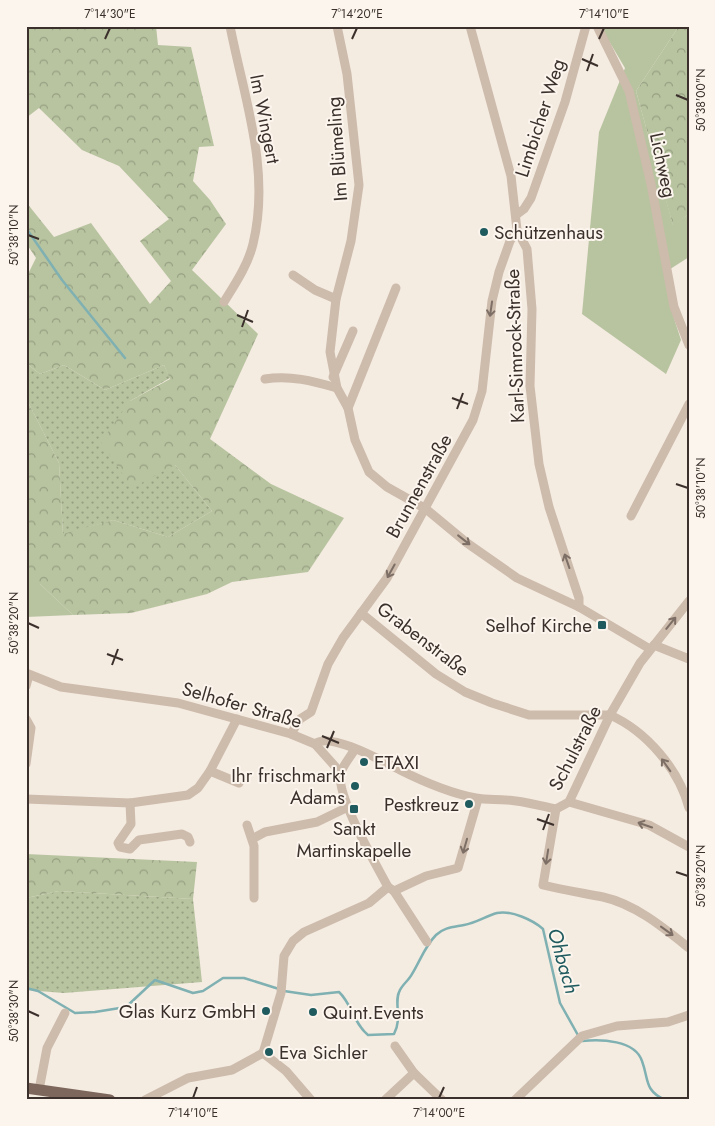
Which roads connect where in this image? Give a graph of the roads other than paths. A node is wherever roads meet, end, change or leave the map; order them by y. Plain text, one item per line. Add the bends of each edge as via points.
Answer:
1 (230, 26) edge
2 (337, 26) edge
3 (470, 26) edge
4 (586, 26) edge
5 (597, 26) edge
6 (516, 215) junction
7 (518, 230) junction
8 (293, 275) dead end
9 (396, 288) dead end
10 (336, 299) junction
11 (224, 302) dead end
12 (353, 331) dead end
13 (689, 345) edge
14 (333, 377) junction
15 (266, 379) dead end
16 (337, 388) junction
17 (689, 404) edge
18 (348, 408) junction
19 (426, 509) junction
20 (631, 516) dead end
21 (689, 601) edge
22 (581, 608) junction
23 (361, 613) junction
24 (652, 647) junction
25 (689, 659) edge
26 (28, 674) edge
27 (26, 686) edge
28 (610, 715) junction
29 (26, 719) edge
30 (237, 719) junction
31 (291, 734) junction
32 (315, 744) junction
33 (356, 749) junction
34 (26, 764) edge
35 (210, 771) junction
36 (341, 773) junction
37 (239, 783) dead end
38 (26, 799) edge
39 (478, 799) junction
40 (569, 802) junction
41 (130, 803) junction
42 (348, 807) junction
43 (689, 808) edge
44 (556, 809) junction
45 (247, 825) dead end
46 (254, 838) junction
47 (190, 842) dead end
48 (689, 847) edge
49 (391, 889) junction
50 (254, 898) dead end
51 (427, 942) dead end
52 (689, 948) edge
53 (65, 1013) dead end
54 (689, 1015) edge
55 (394, 1046) dead end
56 (262, 1053) junction
57 (414, 1073) junction
58 (26, 1088) edge
59 (39, 1090) junction
60 (110, 1100) edge
61 (144, 1100) edge
62 (311, 1100) edge
63 (385, 1100) edge
64 (442, 1100) edge
65 (515, 1100) edge

1 - 11 street, Im Wingert via 258,153 260,182 253,245
2 - 10 street, Im Blümeling via 347,74 359,185 352,241
3 - 6 street, Karl-Simrock-Straße via 511,176
4 - 6 street, Limbicher Weg via 565,102 531,198
5 - 13 street, Lichweg via 629,91 651,184 674,307
6 - 7 street, Karl-Simrock-Straße
7 -> 19 street, Brunnenstraße via 510,241 492,301 482,390 474,420
22 -> 7 street, Karl-Simrock-Straße via 539,464 530,386 531,282 527,249
8 - 10 street
9 - 18 street
10 - 14 street, Im Blümeling via 330,352
12 - 14 street
14 - 16 street, Im Blümeling
15 - 16 street via 296,378
16 - 18 street, Im Blümeling
17 - 20 street
18 - 19 street, Im Blümeling via 355,440 369,472 387,487
19 -> 22 street, Im Blümeling via 517,578
19 -> 23 street, Brunnenstraße via 387,578
24 -> 21 street, Schulstraße
22 - 24 street, Im Blümeling
23 - 28 street, Grabenstraße via 436,674 492,704 529,715
23 - 31 street, Brunnenstraße via 328,664 311,712 300,719
24 - 25 street, Im Blümeling
24 - 28 street, Schulstraße
26 - 27 street, Selhofer Straße
26 - 30 street, Selhofer Straße via 61,687 178,703
28 - 40 street, Schulstraße
43 -> 28 street via 675,777 642,734
29 - 34 street via 31,728
30 - 31 street, Selhofer Straße
30 - 35 street
31 - 32 street, Selhofer Straße
32 - 33 street, Selhofer Straße via 321,740
32 - 36 street
33 - 36 street
33 - 39 street, Selhofer Straße via 426,783
35 - 37 street
35 - 41 street via 198,788 188,795
36 - 42 street
38 - 41 street
39 - 44 street, Selhofer Straße via 510,800
39 -> 49 street via 458,868
40 - 44 street, Schulstraße
48 -> 40 street via 649,825
41 - 47 street via 131,824 120,838 120,847 130,849 139,840 182,834
42 - 46 street via 318,822 265,832
42 - 49 street
44 -> 52 street, Schulstraße via 543,885 627,905
45 - 46 street
46 - 50 street
49 - 51 street
49 - 56 street via 304,932 293,941 284,956 281,990
53 - 59 street via 47,1048
54 - 65 street via 668,1022 617,1026 580,1038
55 - 57 street
56 - 61 street via 232,1070 188,1078
56 - 62 street via 286,1071
57 - 63 street
57 - 64 street
58 - 59 main road
59 - 60 main road

